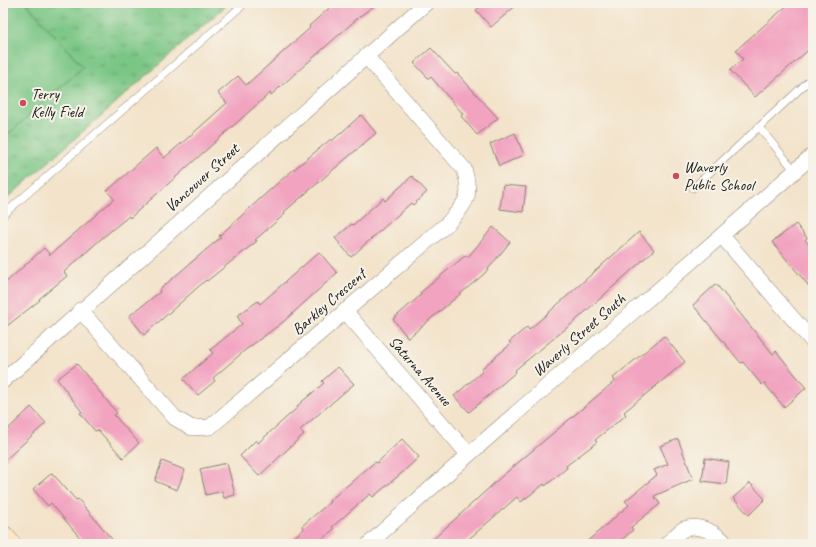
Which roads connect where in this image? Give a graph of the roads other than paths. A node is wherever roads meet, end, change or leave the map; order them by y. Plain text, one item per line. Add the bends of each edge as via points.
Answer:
1 (245, 3) edge
2 (426, 3) edge
3 (366, 56) junction
4 (813, 77) edge
5 (759, 127) junction
6 (813, 155) edge
7 (795, 171) junction
8 (693, 188) dead end
9 (3, 215) edge
10 (722, 236) junction
11 (80, 310) junction
12 (345, 311) junction
13 (813, 342) edge
14 (3, 380) edge
15 (468, 454) junction
16 (3, 536) edge
17 (10, 544) edge
18 (369, 544) edge
19 (667, 544) edge
20 (726, 544) edge

1 - 9 lane
2 - 3 street, Vancouver Street
3 - 11 street, Vancouver Street
3 - 12 street, Barkley Crescent via 464,169 469,187 465,204 447,224
4 - 5 lane
5 - 7 lane
5 - 8 lane
6 - 7 street, Waverly Street South
7 - 10 street, Waverly Street South
10 - 13 street
10 - 15 street, Waverly Street South
11 - 12 street, Barkley Crescent via 175,418 192,428 210,427
11 - 14 street, Vancouver Street
12 - 15 street, Saturna Avenue
15 - 18 street, Waverly Street South
16 - 17 main road
19 - 20 street via 684,530 703,528 721,538

